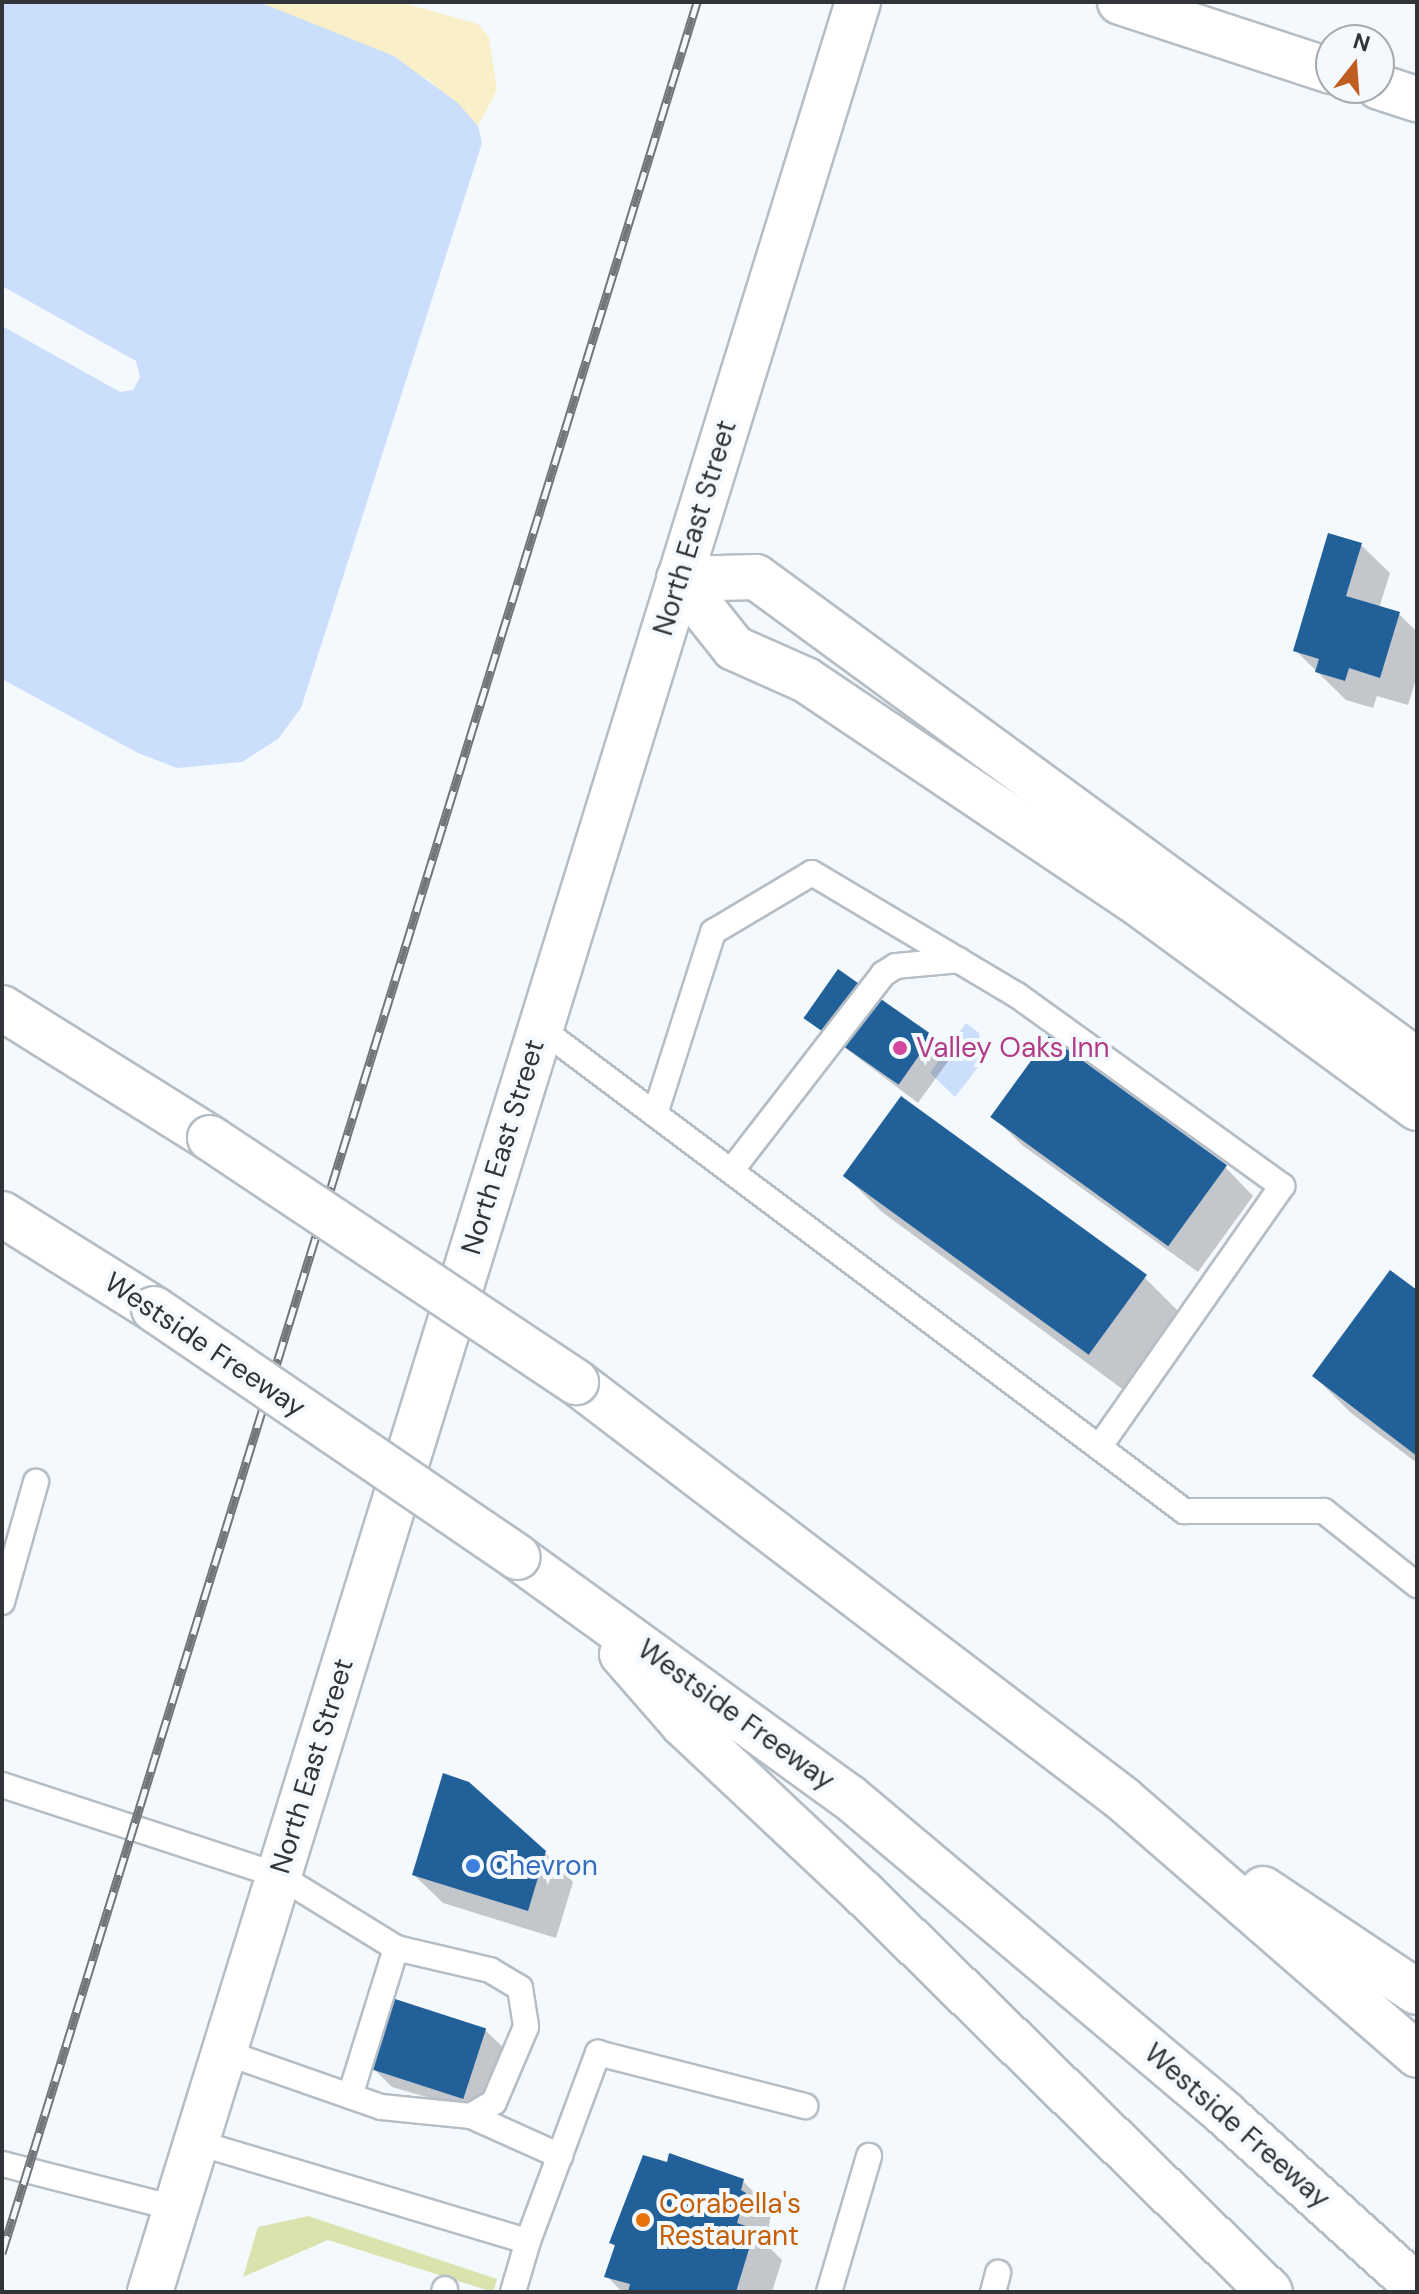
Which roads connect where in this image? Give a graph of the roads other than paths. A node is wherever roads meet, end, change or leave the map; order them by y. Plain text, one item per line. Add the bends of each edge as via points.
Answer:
1 (858, 2) edge
2 (1120, 2) edge
3 (1315, 66) edge
4 (1395, 92) edge
5 (1417, 99) edge
6 (679, 579) junction
7 (959, 960) junction
8 (2, 1008) edge
9 (540, 1028) junction
10 (1417, 1061) edge
11 (1417, 1108) edge
12 (655, 1114) junction
13 (731, 1171) junction
14 (2, 1214) edge
15 (1099, 1447) junction
16 (36, 1482) dead end
17 (1417, 1585) edge
18 (576, 1600) junction
19 (2, 1602) edge
20 (2, 1785) edge
21 (1123, 1799) junction
22 (278, 1875) junction
23 (396, 1948) junction
24 (1417, 1992) edge
25 (224, 2052) junction
26 (1417, 2055) edge
27 (350, 2096) junction
28 (805, 2106) dead end
29 (471, 2116) junction
30 (195, 2142) junction
31 (560, 2156) junction
32 (869, 2156) dead end
33 (2, 2164) edge
34 (175, 2208) junction
35 (528, 2241) junction
36 (1417, 2287) edge
37 (150, 2292) edge
38 (513, 2292) edge
39 (829, 2292) edge
40 (1270, 2292) edge

1 - 6 main road, North East Street
2 - 3 main road
4 - 5 main road
6 - 9 main road, North East Street
6 - 10 main road via 756,577
6 - 11 main road via 734,648 806,680 1026,828
7 - 12 lane via 812,873 713,932
7 - 13 lane via 896,966 883,974
7 - 15 lane via 1017,995 1282,1186
8 - 21 main road, bridge via 210,1138 576,1382
9 - 12 lane
9 - 22 main road, North East Street
12 - 13 lane
13 - 15 lane
14 - 18 main road, Westside Freeway, bridge via 154,1309
15 - 17 lane via 1184,1511 1324,1511
16 - 19 lane
18 - 36 main road, Westside Freeway via 849,1797 1214,2104
18 - 40 main road via 683,1724
20 - 22 lane
21 - 24 main road
21 - 26 main road
22 - 23 lane
22 - 25 main road, North East Street
23 - 27 lane
23 - 29 lane via 490,1970 520,1988 526,2027 494,2102
25 - 27 lane
25 - 30 main road, North East Street
27 - 29 lane via 381,2107
28 - 31 lane via 598,2053
29 - 31 lane
30 - 34 main road, North East Street
30 - 35 lane
31 - 35 lane
32 - 39 lane
33 - 34 lane
34 - 37 main road, North East Street
35 - 38 lane

